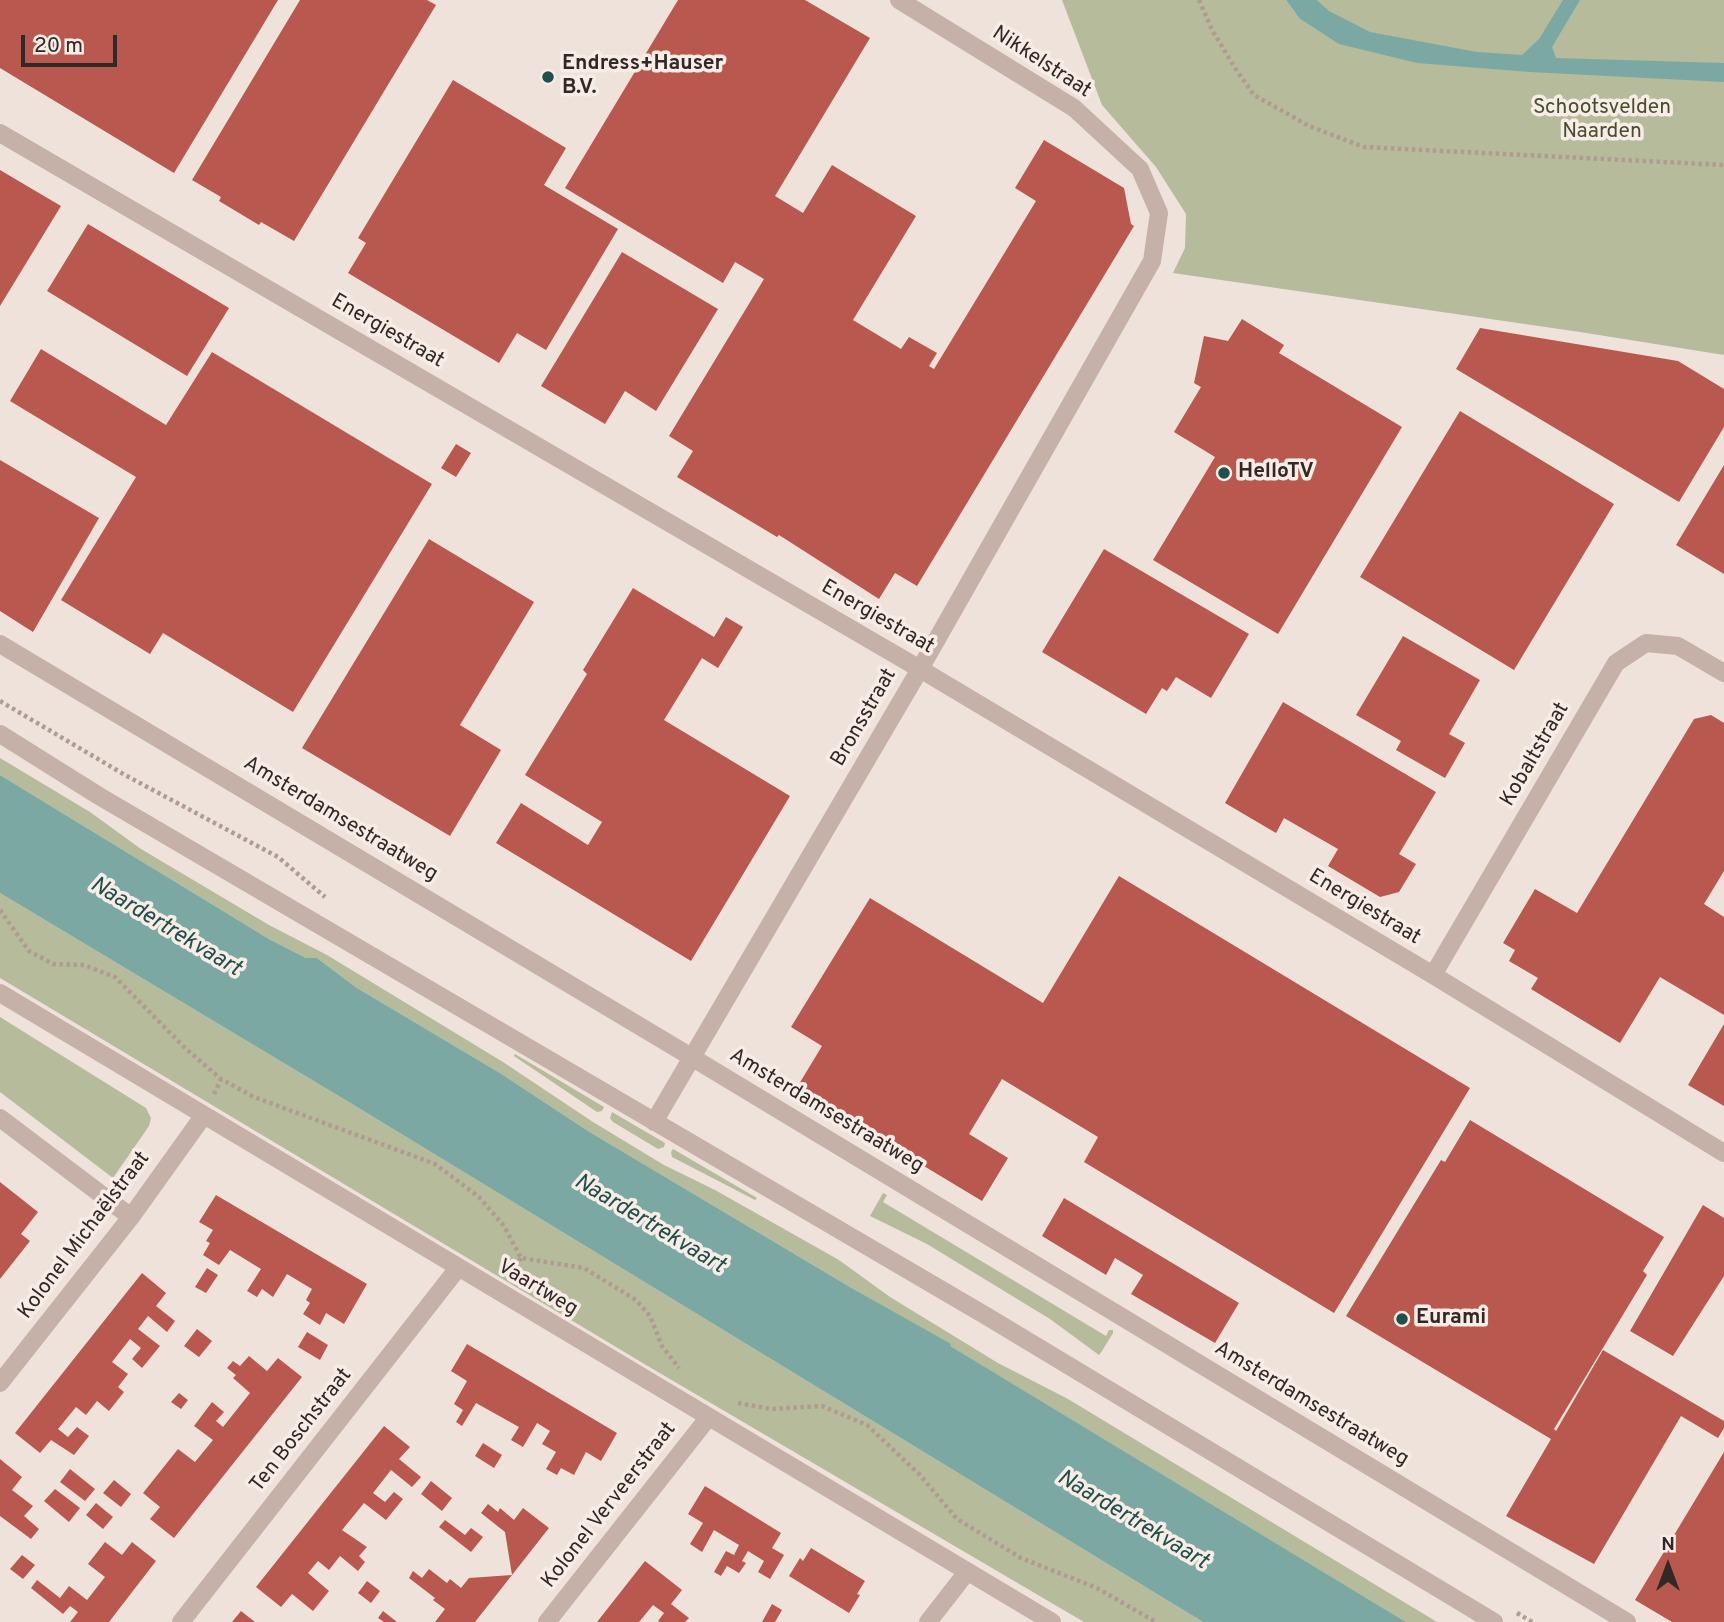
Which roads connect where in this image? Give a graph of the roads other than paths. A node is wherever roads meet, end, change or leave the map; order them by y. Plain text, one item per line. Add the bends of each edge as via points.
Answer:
1 (899, 0) edge
2 (0, 133) edge
3 (1152, 261) joint
4 (0, 644) edge
5 (920, 669) junction
6 (1724, 673) edge
7 (0, 734) edge
8 (1433, 975) junction
9 (0, 993) edge
10 (693, 1058) junction
11 (204, 1115) junction
12 (0, 1118) edge
13 (654, 1122) junction
14 (1724, 1153) edge
15 (131, 1217) junction
16 (458, 1268) junction
17 (0, 1383) edge
18 (708, 1418) junction
19 (967, 1572) junction
20 (181, 1622) edge
21 (547, 1622) edge
22 (928, 1622) edge
23 (1052, 1622) edge
24 (1494, 1622) edge
25 (1627, 1622) edge

1 - 3 street, Nikkelstraat via 1074,108 1140,169 1158,214
2 - 5 street, Energiestraat
3 - 5 street, Bronsstraat
4 - 10 street, Amsterdamsestraatweg
5 - 8 street, Energiestraat
5 - 10 street, Bronsstraat
6 - 8 street, Kobaltstraat via 1678,646 1646,643 1616,663
7 - 13 street
8 - 14 street, Energiestraat
9 - 11 street, Vaartweg
10 - 13 street, Bronsstraat
10 - 25 street, Amsterdamsestraatweg
11 - 15 street, Kolonel Michaëlstraat
11 - 16 street, Vaartweg
12 - 15 street
13 - 24 street
15 - 17 street, Kolonel Michaëlstraat
16 - 18 street, Vaartweg
16 - 20 street, Ten Boschstraat
18 - 19 street, Vaartweg
18 - 21 street, Kolonel Verveerstraat
19 - 22 street
19 - 23 street, Vaartweg

